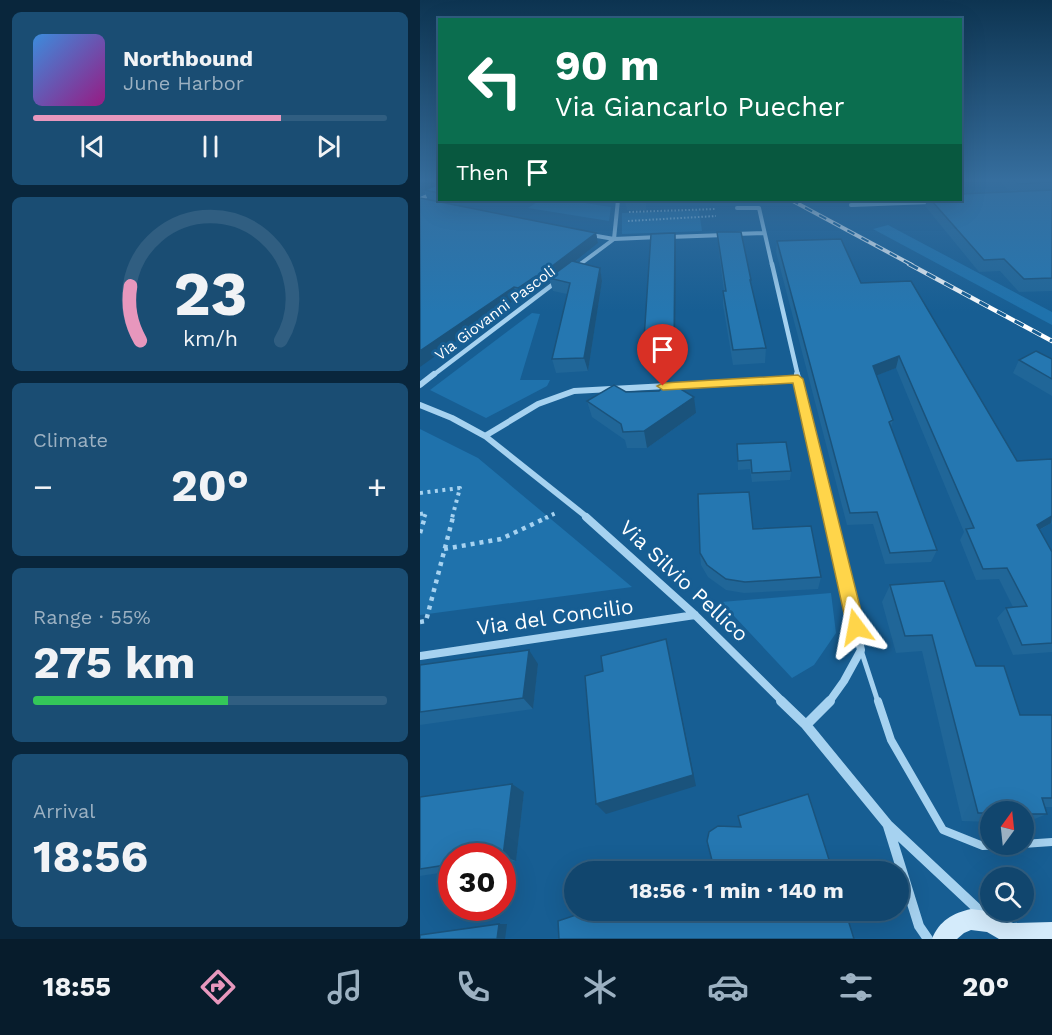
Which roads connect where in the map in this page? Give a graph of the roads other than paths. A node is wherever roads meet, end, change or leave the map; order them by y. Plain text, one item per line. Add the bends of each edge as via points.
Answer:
1 (616, 223) edge
2 (762, 223) edge
3 (580, 233) edge
4 (764, 233) junction
5 (614, 239) junction
6 (568, 274) edge
7 (559, 280) edge
8 (798, 379) junction
9 (420, 385) edge
10 (420, 405) edge
11 (485, 436) junction
12 (695, 615) junction
13 (861, 650) junction
14 (420, 656) edge
15 (806, 724) junction
16 (888, 825) junction
17 (1052, 842) edge
18 (1034, 843) edge
19 (980, 845) edge
20 (1006, 932) edge
21 (1052, 933) edge
22 (928, 939) edge
23 (943, 939) edge

1 - 5 street
2 - 4 street
3 - 5 street
4 - 5 street
4 - 8 street
5 - 6 street, Via Giovanni Pascoli
7 - 9 street, Via Giovanni Pascoli
8 - 11 street via 574,391 540,402
8 - 13 street
10 - 11 street, Via Silvio Pellico
11 - 12 street, Via Silvio Pellico via 572,504
12 - 14 street, Via del Concilio
12 - 15 street, Via Silvio Pellico
13 - 15 street via 827,708
13 - 19 lane via 891,740 943,830
15 - 16 street, Via Silvio Pellico
16 - 20 street, Via Silvio Pellico
16 - 22 street, Via Silvio Pellico via 919,926
17 - 18 lane
20 - 21 street
20 - 23 street via 970,919 954,925

